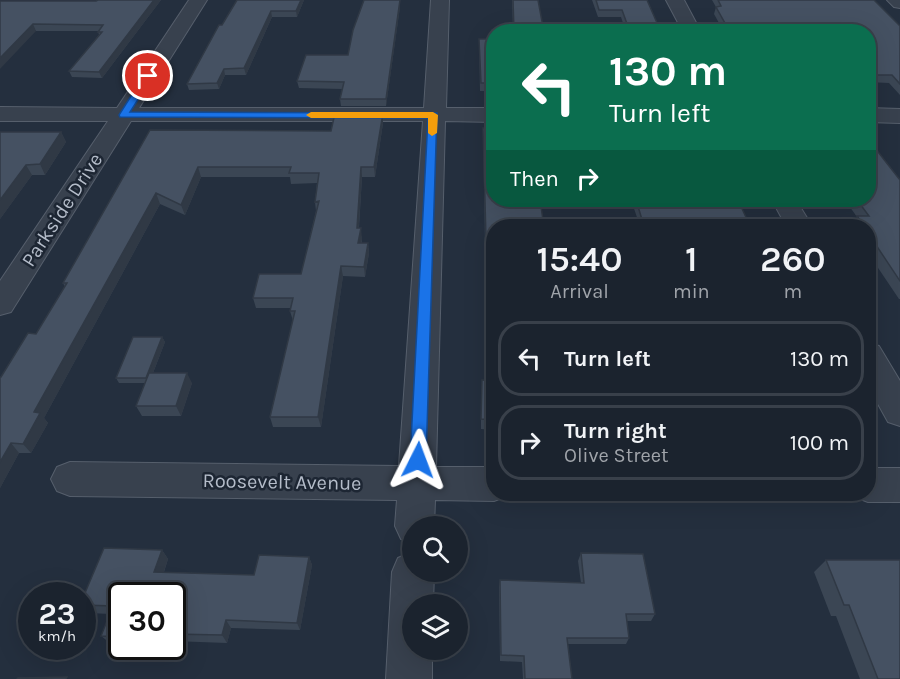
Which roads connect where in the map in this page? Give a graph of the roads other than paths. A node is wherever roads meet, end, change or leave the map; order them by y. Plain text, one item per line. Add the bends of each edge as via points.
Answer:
1 (198, 0) edge
2 (440, 0) edge
3 (675, 0) edge
4 (896, 0) edge
5 (900, 3) edge
6 (688, 24) edge
7 (0, 114) edge
8 (124, 115) junction
9 (433, 115) junction
10 (486, 115) edge
11 (876, 116) edge
12 (900, 116) edge
13 (0, 304) edge
14 (876, 368) edge
15 (900, 412) edge
16 (70, 479) dead end
17 (417, 484) junction
18 (486, 484) edge
19 (876, 485) edge
20 (900, 485) edge
21 (416, 516) edge
22 (413, 582) edge
23 (409, 679) edge

1 - 8 street, Parkside Drive
2 - 9 street
3 - 6 street
4 - 5 street
7 - 8 street
8 - 9 street
8 - 13 street, Parkside Drive
9 - 10 street
9 - 17 street
11 - 12 street
14 - 15 street
16 - 17 street, Roosevelt Avenue
17 - 18 street, Roosevelt Avenue
17 - 21 street
19 - 20 street
22 - 23 street

